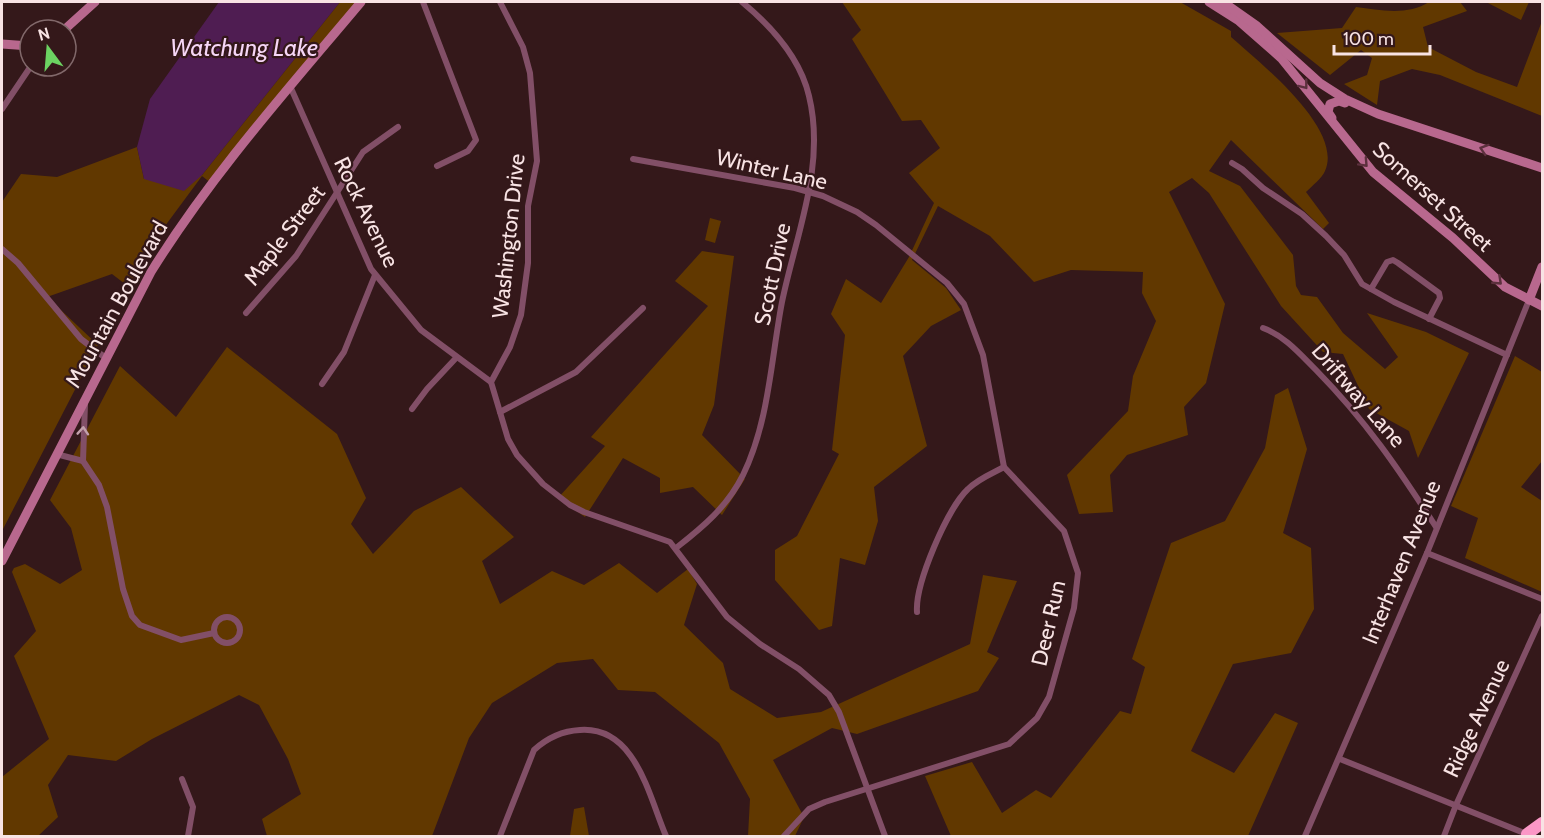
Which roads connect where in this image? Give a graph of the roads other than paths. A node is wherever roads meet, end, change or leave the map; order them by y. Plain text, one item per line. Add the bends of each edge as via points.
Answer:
1 (95, 2) edge
2 (360, 2) edge
3 (423, 2) edge
4 (500, 2) edge
5 (742, 2) edge
6 (1209, 2) edge
7 (1223, 2) edge
8 (77, 18) edge
9 (2, 44) edge
10 (18, 45) edge
11 (23, 78) edge
12 (290, 86) junction
13 (2, 109) edge
14 (1378, 114) junction
15 (398, 127) dead end
16 (1342, 135) junction
17 (633, 159) dead end
18 (1232, 164) dead end
19 (437, 166) dead end
20 (1542, 168) edge
21 (808, 191) junction
22 (337, 196) junction
23 (2, 249) edge
24 (1542, 267) edge
25 (375, 275) junction
26 (1371, 289) junction
27 (1529, 300) junction
28 (1542, 306) edge
29 (643, 308) dead end
30 (246, 312) dead end
31 (1429, 319) junction
32 (1263, 328) dead end
33 (1507, 355) junction
34 (456, 358) junction
35 (107, 359) junction
36 (491, 382) junction
37 (322, 384) dead end
38 (85, 400) junction
39 (412, 409) dead end
40 (500, 412) junction
41 (56, 454) junction
42 (83, 461) junction
43 (1004, 467) junction
44 (1436, 527) junction
45 (676, 548) junction
46 (1426, 553) junction
47 (2, 561) edge
48 (1542, 599) edge
49 (917, 612) dead end
50 (1542, 616) edge
51 (214, 633) junction
52 (1340, 759) junction
53 (182, 779) dead end
54 (867, 788) junction
55 (1456, 805) junction
56 (1542, 823) edge
57 (1530, 835) edge
58 (188, 837) edge
59 (500, 837) edge
60 (666, 837) edge
61 (784, 837) edge
62 (885, 837) edge
63 (1305, 837) edge
64 (1444, 837) edge

1 - 8 main road
2 - 12 main road, Mountain Boulevard
3 - 19 street via 476,140 468,151
4 - 36 street, Washington Drive via 523,47 530,74 537,161 528,206 528,263 521,315 510,347
5 - 21 street, Scott Drive via 782,41 805,83 815,127
6 -> 16 main road, Somerset Street via 1239,21 1281,58
7 - 14 main road via 1337,95
9 - 10 main road
11 - 13 street
12 - 22 street, Rock Avenue
12 - 35 main road, Mountain Boulevard via 211,183 171,240
14 - 16 main road via 1339,100 1333,102 1328,112
20 -> 14 main road
15 - 22 street, Maple Street via 363,152
16 -> 27 main road, Somerset Street via 1373,172 1505,287
17 - 21 street, Winter Lane
18 - 26 street via 1302,214 1344,255 1357,278
21 - 43 street, Winter Lane via 856,212 947,283 971,318 983,355
21 - 45 street, Scott Drive via 782,303 763,415 749,462 725,505
22 - 25 street, Rock Avenue
22 - 30 street, Maple Street via 296,256
23 - 35 street via 81,339
24 - 27 main road
25 - 34 street, Rock Avenue via 421,330
25 - 37 street via 344,352
26 - 31 street
26 - 31 street via 1387,262 1393,260 1439,293
27 - 28 main road, Somerset Street
27 - 33 street, Interhaven Avenue
29 - 40 street via 576,372
31 - 33 street
32 - 44 street, Driftway Lane via 1296,350 1368,426
33 - 44 street, Interhaven Avenue
34 - 36 street, Rock Avenue
34 - 39 street
35 - 38 main road, Mountain Boulevard
36 - 40 street
38 - 41 main road, Mountain Boulevard
42 -> 38 street
40 - 45 street via 517,455 558,497 584,512 665,539
41 - 42 street
41 - 47 main road, Mountain Boulevard
42 - 51 street via 99,485 107,507 132,616 140,625 181,640
43 - 49 street via 968,489 954,506 917,595
43 - 54 street, Deer Run via 1058,523 1076,562 1077,594 1049,697 1037,718 1009,744
44 - 46 street, Interhaven Avenue
45 - 54 street via 727,617 829,695
46 - 48 street
46 - 52 street, Interhaven Avenue
50 - 55 street, Ridge Avenue
51 - 51 street via 214,626 223,617 233,618 240,626 240,634 233,642 223,642
52 - 55 street
52 - 63 street, Interhaven Avenue
53 - 58 street via 193,807
54 - 61 street, Deer Run via 808,809
54 - 62 street
55 - 57 street
55 - 64 street, Ridge Avenue
56 - 57 highway
59 - 60 street via 534,750 560,734 587,729 629,751

